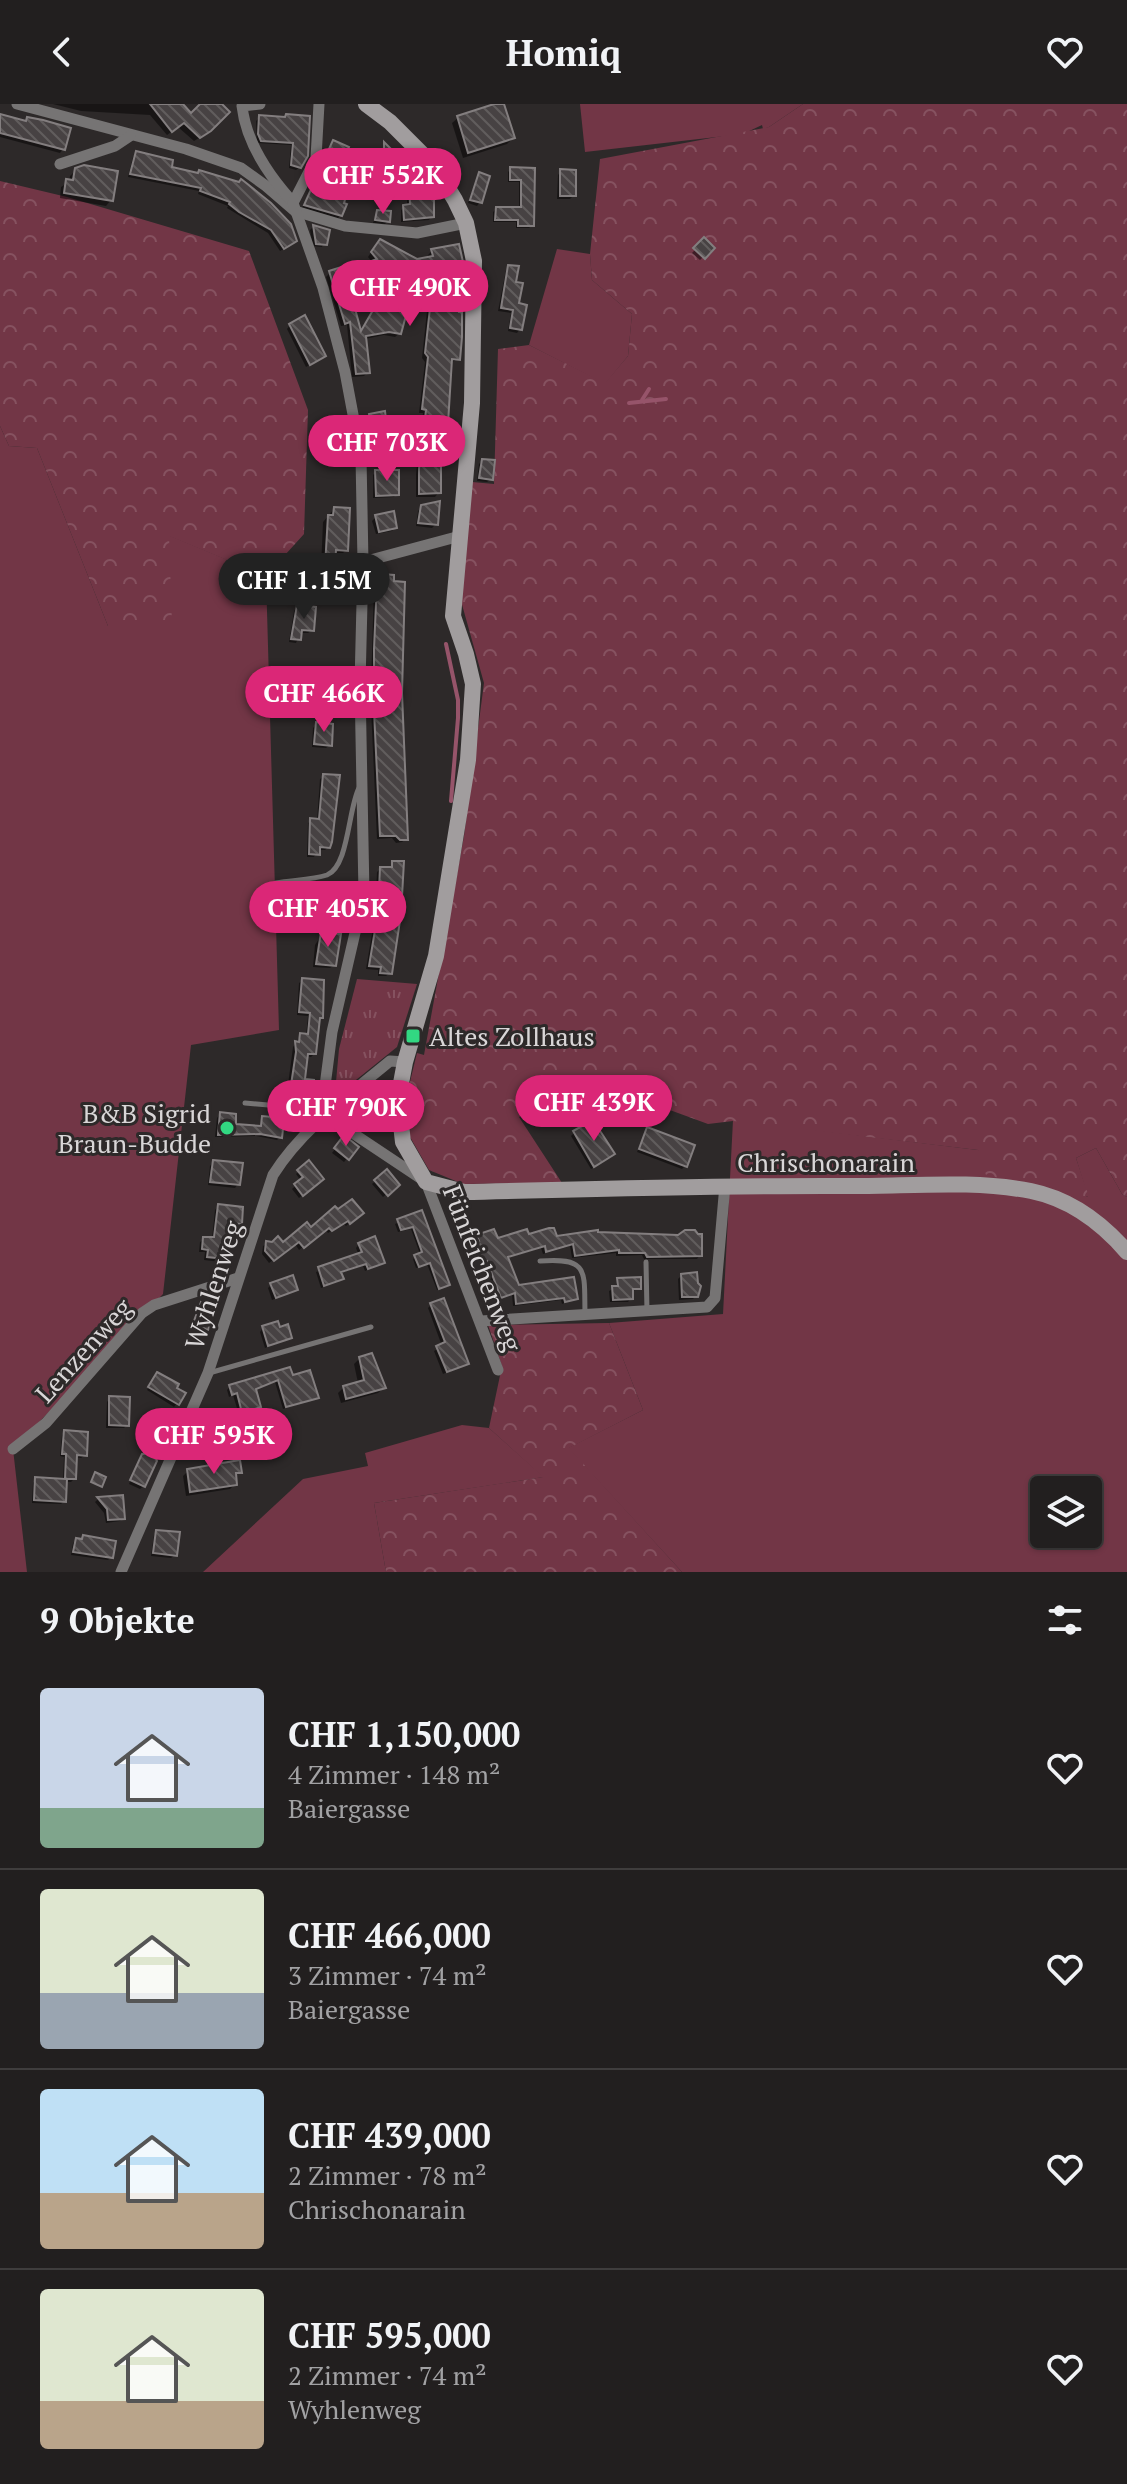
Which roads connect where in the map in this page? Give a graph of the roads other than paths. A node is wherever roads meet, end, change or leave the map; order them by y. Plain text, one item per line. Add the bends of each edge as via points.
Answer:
1 (17, 104) edge
2 (260, 104) edge
3 (319, 104) edge
4 (366, 104) edge
5 (242, 106) edge
6 (130, 136) junction
7 (60, 164) dead end
8 (294, 207) junction
9 (466, 223) junction
10 (460, 536) junction
11 (363, 562) junction
12 (361, 783) junction
13 (276, 883) dead end
14 (404, 1069) junction
15 (245, 1103) dead end
16 (329, 1112) junction
17 (426, 1182) junction
18 (725, 1185) junction
19 (1127, 1252) edge
20 (540, 1261) dead end
21 (646, 1262) dead end
22 (238, 1278) junction
23 (647, 1312) junction
24 (585, 1315) junction
25 (481, 1321) junction
26 (371, 1327) dead end
27 (498, 1370) dead end
28 (208, 1373) junction
29 (13, 1449) dead end
30 (121, 1572) edge

1 - 6 street
2 - 5 street
3 - 8 street via 316,158
4 - 9 street via 435,167
5 - 8 street via 260,161
6 - 7 street
6 - 8 street via 241,168
8 - 9 street via 345,226 417,233
8 - 11 street via 323,288 348,386 361,457
9 - 10 street via 474,261 475,332
10 - 11 street
10 - 14 street via 453,616 473,684 468,760 436,956
11 - 12 street
12 - 13 lane via 337,869
12 - 16 street via 364,894 332,1032 325,1086
14 - 16 street, Wyhlenweg via 390,1061
14 - 17 street via 398,1099 403,1142
15 - 16 lane
16 - 17 street
16 - 22 street, Wyhlenweg via 288,1152 273,1175
17 - 18 street, Chrischonarain via 464,1192
17 - 25 street, Fünfeichenweg
18 - 19 street, Chrischonarain via 988,1186 1033,1191 1074,1206
18 - 23 street via 712,1303 701,1309
20 - 24 lane via 563,1259 584,1273
21 - 23 lane
22 - 28 street, Wyhlenweg
22 - 29 street, Lenzenweg via 142,1313 46,1423
23 - 24 street
24 - 25 street
25 - 27 street, Fünfeichenweg
26 - 28 lane
28 - 30 street, Wyhlenweg

